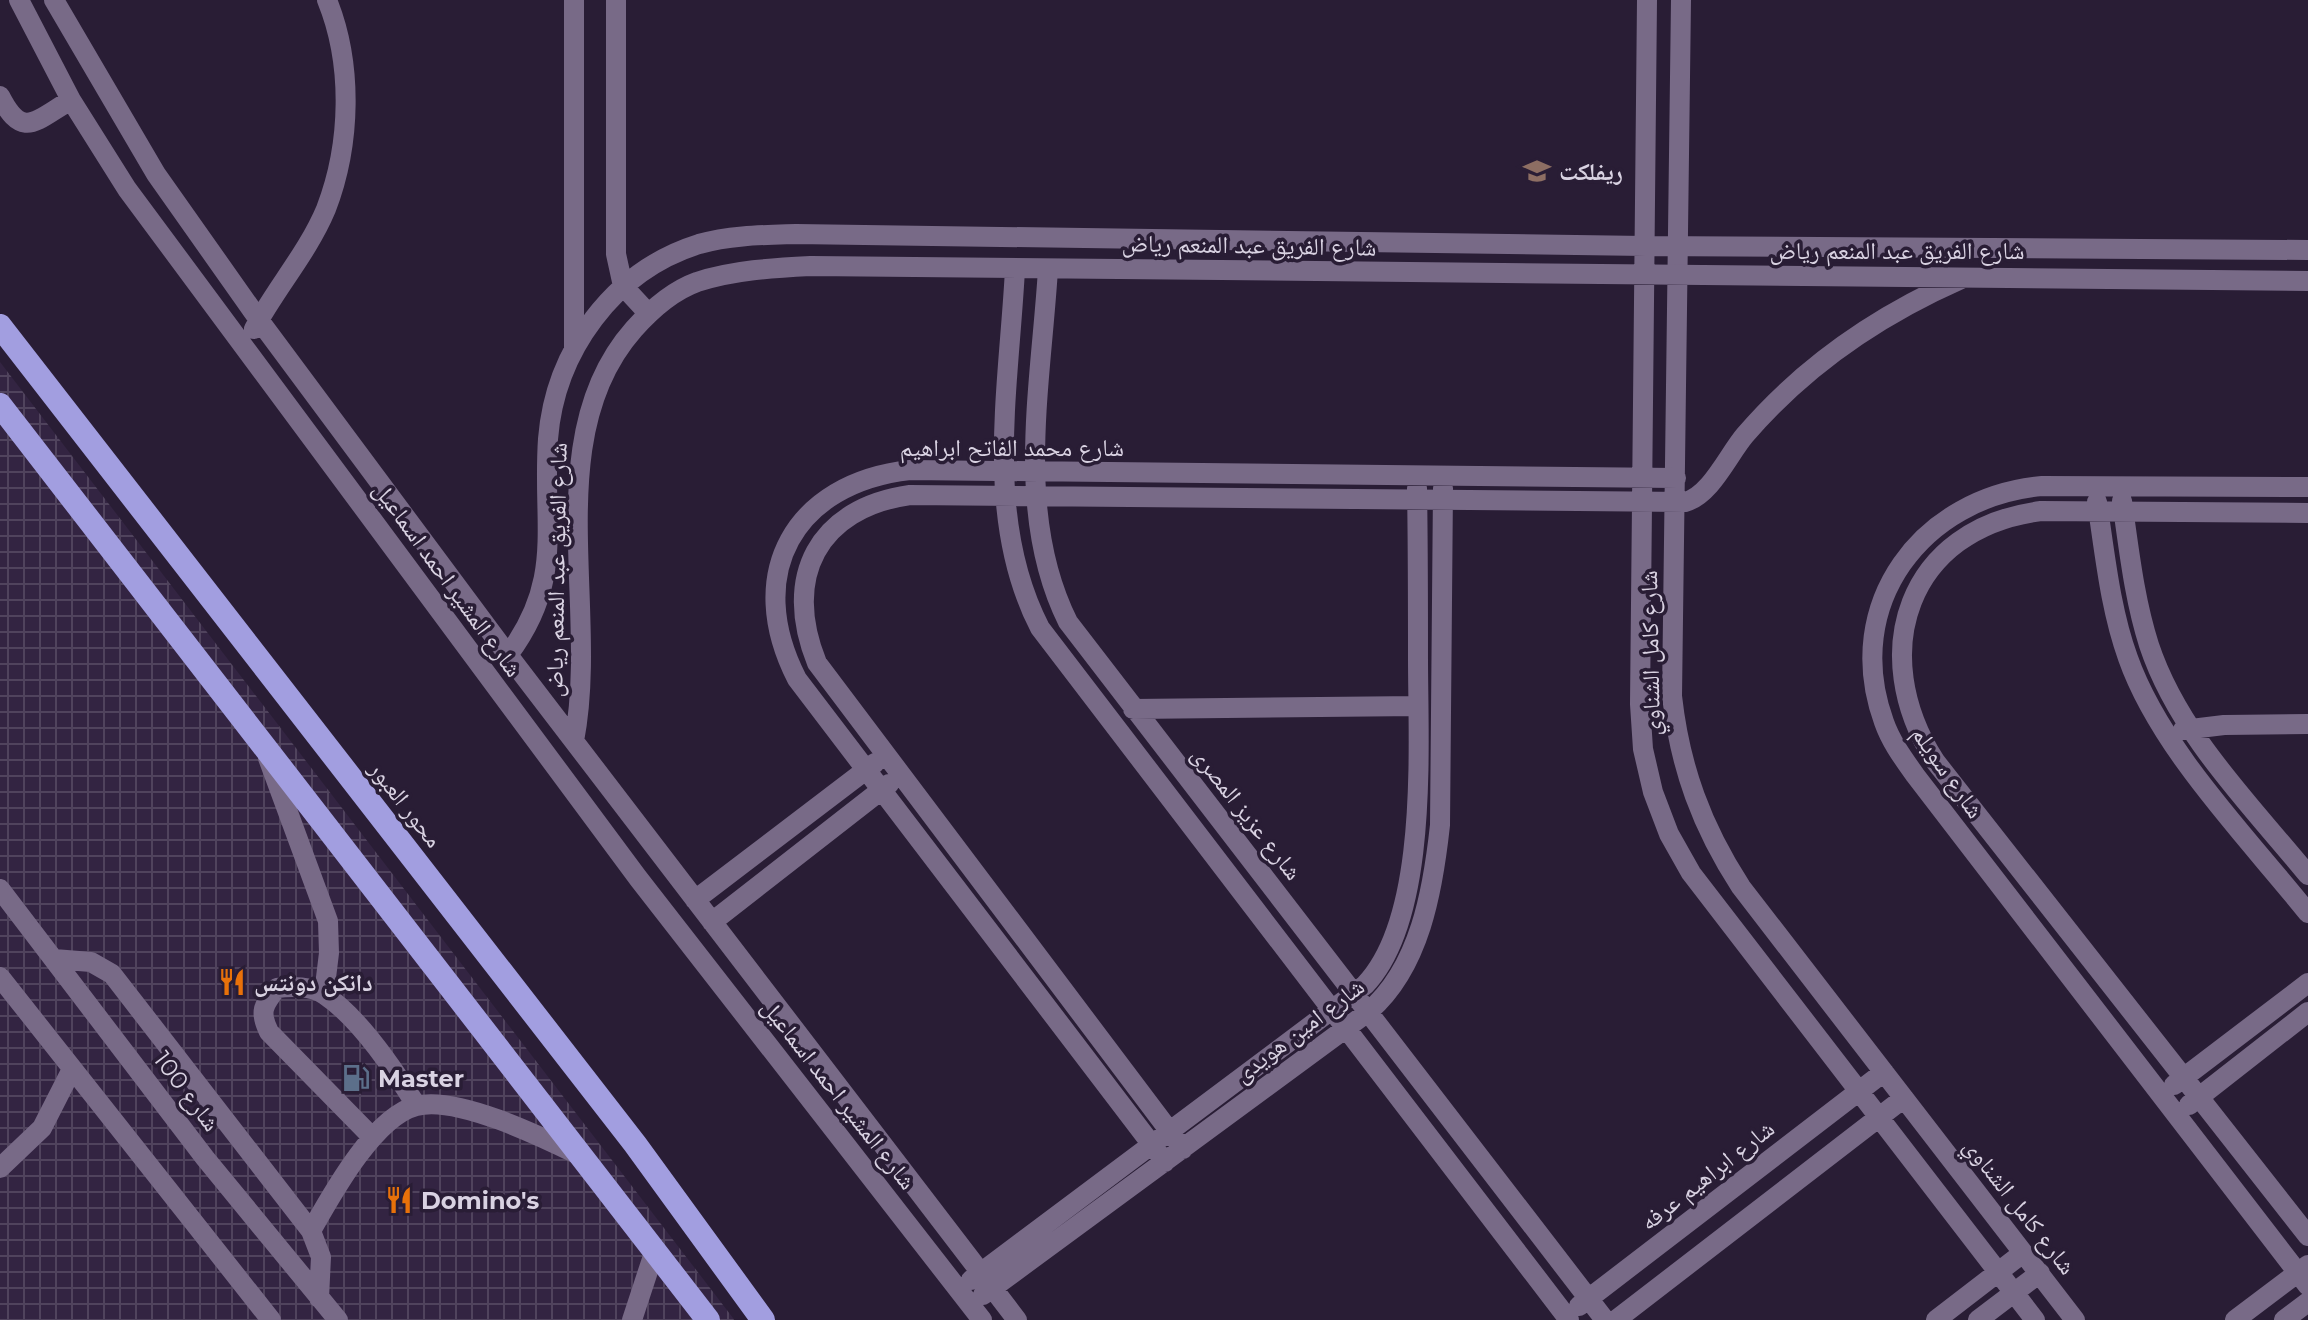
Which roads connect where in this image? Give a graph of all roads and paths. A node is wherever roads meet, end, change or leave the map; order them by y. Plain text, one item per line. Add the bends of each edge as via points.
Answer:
1 (19, 0) edge
2 (327, 0) edge
3 (574, 0) edge
4 (616, 0) edge
5 (1647, 0) edge
6 (1681, 0) edge
7 (56, 2) edge
8 (0, 96) edge
9 (71, 100) junction
10 (1645, 246) junction
11 (1678, 246) junction
12 (2308, 250) edge
13 (1015, 269) junction
14 (1048, 269) junction
15 (1645, 275) junction
16 (1969, 275) junction
17 (1678, 276) junction
18 (2308, 281) edge
19 (623, 286) junction
20 (648, 313) junction
21 (259, 320) junction
22 (0, 326) edge
23 (244, 347) junction
24 (574, 348) junction
25 (555, 396) junction
26 (0, 405) edge
27 (589, 405) junction
28 (1004, 471) junction
29 (1036, 472) junction
30 (1417, 476) junction
31 (1443, 476) junction
32 (1642, 478) junction
33 (1676, 478) junction
34 (2094, 486) junction
35 (2119, 486) junction
36 (2308, 487) edge
37 (1004, 495) junction
38 (1036, 495) junction
39 (1417, 500) junction
40 (1443, 500) junction
41 (1642, 502) junction
42 (1675, 502) junction
43 (2123, 511) junction
44 (2099, 512) junction
45 (2308, 513) edge
46 (508, 655) junction
47 (1418, 706) junction
48 (1133, 709) junction
49 (2308, 724) edge
50 (2192, 729) junction
51 (2167, 735) junction
52 (574, 741) junction
53 (264, 746) junction
54 (885, 755) junction
55 (865, 771) junction
56 (900, 775) junction
57 (881, 791) junction
58 (776, 838) junction
59 (792, 860) junction
60 (2308, 875) edge
61 (0, 889) edge
62 (695, 900) junction
63 (2308, 913) edge
64 (712, 922) junction
65 (54, 959) junction
66 (0, 977) edge
67 (2308, 983) edge
68 (1354, 993) junction
69 (324, 994) junction
70 (1330, 1010) junction
71 (1368, 1012) junction
72 (2308, 1012) edge
73 (1345, 1029) junction
74 (1260, 1061) junction
75 (1119, 1063) junction
76 (71, 1071) junction
77 (1884, 1072) junction
78 (1100, 1077) junction
79 (2184, 1078) junction
80 (1275, 1081) junction
81 (1859, 1091) junction
82 (2161, 1095) junction
83 (2199, 1097) junction
84 (1904, 1098) junction
85 (416, 1105) junction
86 (2176, 1115) junction
87 (1879, 1117) junction
88 (1169, 1130) junction
89 (371, 1136) junction
90 (1151, 1143) junction
91 (1183, 1149) junction
92 (582, 1156) junction
93 (1165, 1162) junction
94 (0, 1168) edge
95 (311, 1231) junction
96 (2308, 1236) edge
97 (655, 1250) junction
98 (2023, 1253) junction
99 (1998, 1272) junction
100 (2040, 1273) junction
101 (2304, 1275) edge
102 (986, 1280) junction
103 (2014, 1293) junction
104 (319, 1298) junction
105 (1589, 1299) junction
106 (2308, 1302) edge
107 (970, 1305) edge
108 (1566, 1319) edge
109 (271, 1320) edge
110 (338, 1320) edge
111 (632, 1320) edge
112 (708, 1320) edge
113 (763, 1320) edge
114 (1017, 1320) edge
115 (1605, 1320) edge
116 (1616, 1320) edge
117 (1936, 1320) edge
118 (1978, 1320) edge
119 (2035, 1320) edge
120 (2075, 1320) edge
121 (2235, 1320) edge
122 (2284, 1320) edge

1 - 9 street, شارع المشير احمد اسماعيل
2 - 21 street via 340,32 344,76 345,122 338,167 325,209
3 - 24 street
4 - 19 street via 616,254
5 - 10 street, شارع كامل الشناوي
6 - 11 street, شارع كامل الشناوي
7 - 21 street, شارع المشير احمد اسماعيل via 156,174
8 - 9 street via 11,119 22,124
9 - 23 street, شارع المشير احمد اسماعيل via 127,189
10 - 11 street, شارع الفريق عبد المنعم رياض
10 - 15 street, شارع كامل الشناوي
10 - 19 street, شارع الفريق عبد المنعم رياض via 745,235 699,245 656,263
11 - 12 street, شارع الفريق عبد المنعم رياض
11 - 17 street, شارع كامل الشناوي
13 - 14 street, شارع الفريق عبد المنعم رياض
13 - 20 street, شارع الفريق عبد المنعم رياض via 769,268 695,283
13 - 28 street
14 - 15 street, شارع الفريق عبد المنعم رياض
14 - 29 street, شارع عزيز المصرى
15 - 17 street, شارع الفريق عبد المنعم رياض
15 - 32 street, شارع كامل الشناوي
16 - 17 street, شارع الفريق عبد المنعم رياض
16 - 18 street, شارع الفريق عبد المنعم رياض
16 - 42 street via 1902,307 1840,346 1765,412 1695,499
17 - 33 street, شارع كامل الشناوي
19 - 20 street
19 - 24 street, شارع الفريق عبد المنعم رياض
20 - 27 street, شارع الفريق عبد المنعم رياض via 616,350
21 - 23 street
21 - 46 street, شارع المشير احمد اسماعيل
22 - 113 highway, محور العبور via 635,1144
23 - 107 street, شارع المشير احمد اسماعيل via 629,866
24 - 25 street, شارع الفريق عبد المنعم رياض
25 - 27 street via 573,408
25 - 46 street, شارع الفريق عبد المنعم رياض via 548,438 546,580 531,620
26 - 53 highway
27 - 52 street, شارع الفريق عبد المنعم رياض via 580,466 582,676
28 - 29 street, شارع محمد الفاتح ابراهيم
28 - 37 street
28 - 55 street, شارع محمد الفاتح ابراهيم via 910,470 855,481 810,512 786,547 775,610 788,661
29 - 30 street, شارع محمد الفاتح ابراهيم
29 - 38 street, شارع عزيز المصرى
30 - 31 street, شارع محمد الفاتح ابراهيم
30 - 39 street, شارع امين هويدى
31 - 32 street, شارع محمد الفاتح ابراهيم
31 - 40 street, شارع امين هويدى
32 - 33 street, شارع محمد الفاتح ابراهيم
32 - 41 street, شارع كامل الشناوي
33 - 42 street, شارع كامل الشناوي
34 - 35 street, شارع سويلم
34 - 44 street
34 - 82 street, شارع سويلم via 2008,489 1951,513 1926,533 1890,583 1880,612 1874,670 1884,722 1902,756
35 - 36 street, شارع سويلم
35 - 43 street
37 - 38 street, شارع محمد الفاتح ابراهيم
37 - 54 street, شارع محمد الفاتح ابراهيم via 881,499 831,529 814,553 804,580 807,638 831,684
37 - 70 street via 1019,582 1046,638
38 - 39 street, شارع محمد الفاتح ابراهيم
38 - 48 street, شارع عزيز المصرى via 1054,595 1085,647
39 - 40 street, شارع محمد الفاتح ابراهيم
39 - 47 street, شارع امين هويدى
40 - 41 street, شارع محمد الفاتح ابراهيم
40 - 71 street, شارع امين هويدى via 1437,851 1418,934 1391,989
41 - 42 street, شارع محمد الفاتح ابراهيم
41 - 81 street, شارع كامل الشناوي via 1640,704 1653,792 1691,873
42 - 77 street, شارع كامل الشناوي via 1672,696 1686,777 1713,841 1741,887
43 - 44 street, شارع سويلم
43 - 45 street, شارع سويلم
43 - 50 street via 2150,647
44 - 51 street via 2113,604 2128,659
44 - 79 street, شارع سويلم via 2012,515 1957,542 1934,564 1905,618 1901,678 1913,721 1935,761
46 - 52 street, شارع المشير احمد اسماعيل
47 - 48 street
47 - 68 street, شارع امين هويدى via 1416,823 1407,886 1387,955
48 - 68 street, شارع عزيز المصرى
49 - 50 street
50 - 51 street
50 - 60 street
51 - 63 street
52 - 62 street, شارع المشير احمد اسماعيل
53 - 69 street via 328,921
53 - 92 highway
54 - 55 street
54 - 56 street, شارع محمد الفاتح ابراهيم
55 - 57 street, شارع محمد الفاتح ابراهيم
55 - 58 street
56 - 57 street
56 - 75 street, شارع محمد الفاتح ابراهيم
57 - 59 street
57 - 78 street, شارع محمد الفاتح ابراهيم
58 - 59 street
58 - 62 street
59 - 64 street
61 - 65 street, شارع 100
62 - 64 street, شارع المشير احمد اسماعيل
64 - 102 street, شارع المشير احمد اسماعيل
65 - 95 street via 91,962 112,974
65 - 104 street, شارع 100
66 - 76 street
67 - 79 street
68 - 70 street, شارع امين هويدى
68 - 71 street, شارع عزيز المصرى
69 - 85 street via 387,1058
69 - 89 street via 277,988 261,1016 269,1032
70 - 73 street
70 - 74 street, شارع امين هويدى
71 - 73 street, شارع امين هويدى
71 - 105 street, شارع عزيز المصرى
72 - 83 street
73 - 80 street, شارع امين هويدى
73 - 108 street
74 - 80 street
74 - 88 street, شارع امين هويدى
75 - 78 street
75 - 88 street, شارع محمد الفاتح ابراهيم
76 - 94 street via 42,1128
76 - 109 street
77 - 81 street, شارع ابراهيم عرفه
77 - 84 street, شارع كامل الشناوي
78 - 90 street, شارع محمد الفاتح ابراهيم
79 - 82 street
79 - 83 street, شارع سويلم
80 - 91 street, شارع امين هويدى
81 - 87 street, شارع كامل الشناوي
81 - 105 street, شارع ابراهيم عرفه
82 - 86 street, شارع سويلم
83 - 86 street
83 - 96 street, شارع سويلم
84 - 87 street
84 - 98 street, شارع كامل الشناوي
85 - 89 street
85 - 92 street via 465,1108
86 - 101 street, شارع سويلم
87 - 99 street, شارع كامل الشناوي
87 - 116 street
88 - 90 street, شارع امين هويدى
88 - 91 street, شارع محمد الفاتح ابراهيم
89 - 95 street
90 - 93 street, شارع محمد الفاتح ابراهيم
90 - 102 street, شارع امين هويدى
91 - 93 street, شارع امين هويدى
92 - 97 highway
93 - 102 street, شارع امين هويدى
95 - 104 street via 321,1257
97 - 111 street
97 - 112 highway
98 - 99 street
98 - 100 street, شارع كامل الشناوي
99 - 103 street, شارع كامل الشناوي
99 - 117 street
100 - 103 street
100 - 120 street, شارع كامل الشناوي
101 - 121 street
102 - 107 street, شارع امين هويدى
102 - 114 street, شارع المشير احمد اسماعيل
103 - 118 street
103 - 119 street, شارع كامل الشناوي
104 - 110 street, شارع 100
105 - 108 street, شارع ابراهيم عرفه
105 - 115 street, شارع عزيز المصرى
106 - 122 street

